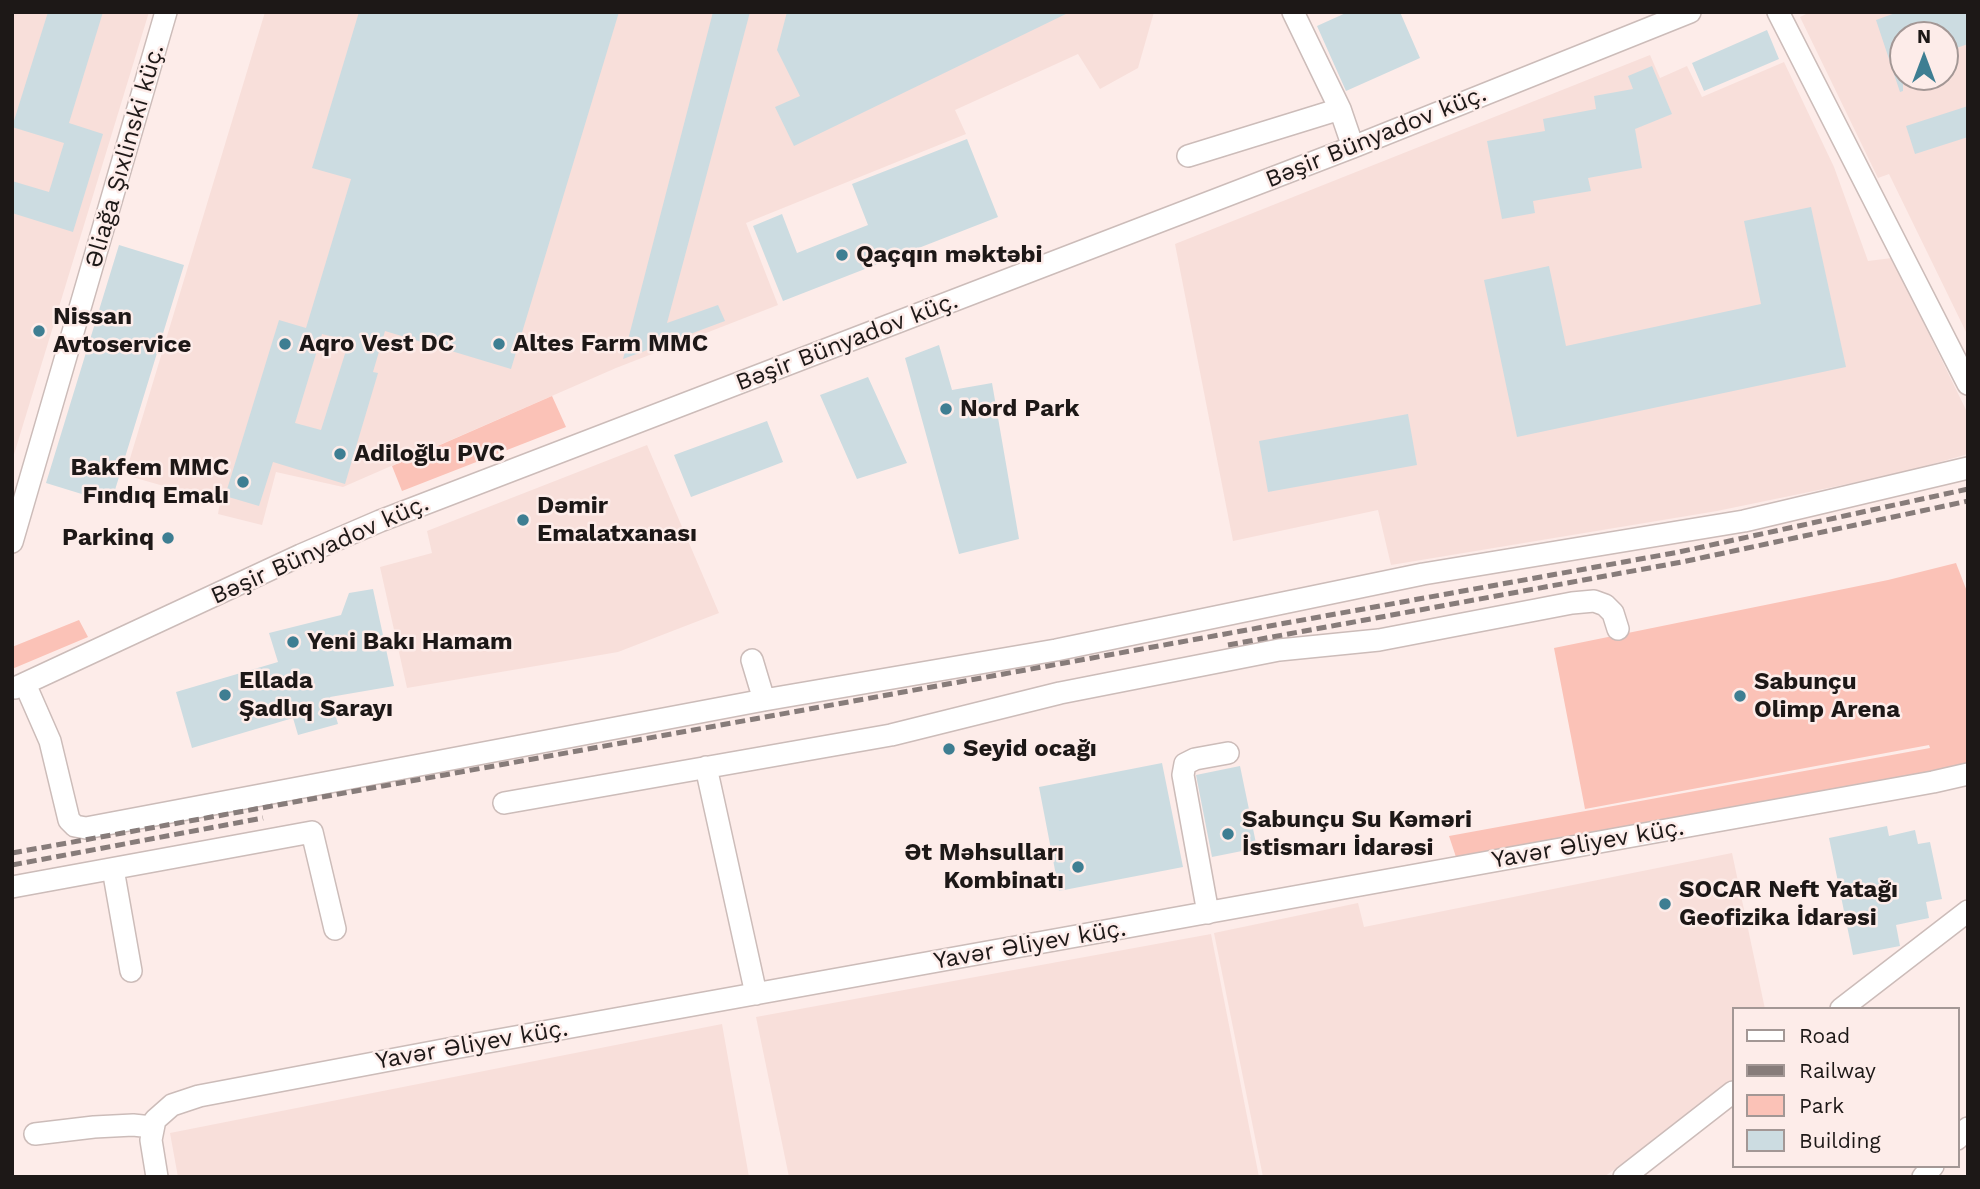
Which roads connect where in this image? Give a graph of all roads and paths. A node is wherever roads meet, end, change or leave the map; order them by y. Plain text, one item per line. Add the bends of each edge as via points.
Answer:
1 (166, 12) edge
2 (1293, 12) edge
3 (1690, 12) edge
4 (1778, 12) edge
5 (1340, 109) junction
6 (1353, 147) junction
7 (1188, 156) dead end
8 (1968, 384) edge
9 (1968, 468) edge
10 (12, 542) edge
11 (1618, 629) dead end
12 (752, 660) dead end
13 (19, 687) edge
14 (764, 700) junction
15 (1228, 752) dead end
16 (706, 766) junction
17 (1968, 774) edge
18 (504, 803) dead end
19 (113, 869) junction
20 (12, 887) edge
21 (1968, 911) edge
22 (1208, 913) junction
23 (335, 929) dead end
24 (131, 971) dead end
25 (756, 994) junction
26 (1844, 1007) edge
27 (1731, 1095) edge
28 (152, 1127) junction
29 (35, 1134) dead end
30 (157, 1177) edge
31 (1625, 1177) edge

1 - 10 street, Əliağa Şıxlinski küç.
2 - 5 street
3 - 6 street, Bəşir Bünyadov küç.
4 - 8 street
5 - 6 street
5 - 7 street
6 - 13 street, Bəşir Bünyadov küç. via 380,521
9 - 14 street via 1744,521 1423,574 1043,653
11 - 16 street via 1605,605 1572,603 1379,640 1279,650 1060,693 891,736
12 - 14 street
13 - 14 street via 50,741 69,820 86,828
15 - 22 street via 1185,764 1183,775
16 - 18 street
16 - 25 street
17 - 22 street, Yavər Əliyev küç.
19 - 20 street
19 - 23 street via 312,832
19 - 24 street
21 - 26 street
22 - 25 street, Yavər Əliyev küç.
25 - 28 street, Yavər Əliyev küç. via 199,1096 172,1105
27 - 31 street
28 - 29 street via 93,1127
28 - 30 street

